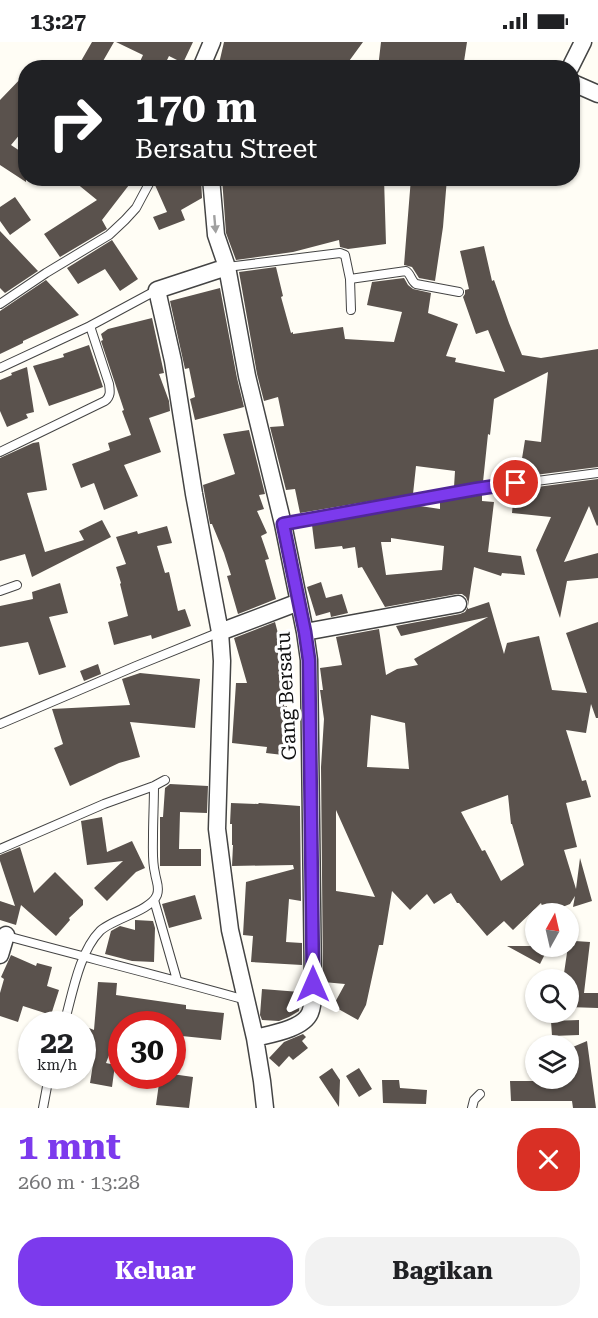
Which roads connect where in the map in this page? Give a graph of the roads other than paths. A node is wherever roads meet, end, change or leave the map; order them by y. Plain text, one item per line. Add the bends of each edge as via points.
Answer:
1 (212, 42) edge
2 (583, 42) edge
3 (204, 60) edge
4 (574, 60) edge
5 (580, 86) edge
6 (598, 94) edge
7 (148, 186) edge
8 (213, 186) edge
9 (227, 267) junction
10 (350, 279) junction
11 (157, 290) junction
12 (459, 292) dead end
13 (0, 304) edge
14 (351, 310) dead end
15 (90, 326) junction
16 (0, 368) edge
17 (0, 452) edge
18 (598, 472) edge
19 (283, 524) junction
20 (16, 585) dead end
21 (0, 591) edge
22 (299, 602) junction
23 (458, 604) dead end
24 (220, 632) junction
25 (305, 632) junction
26 (0, 724) edge
27 (165, 780) dead end
28 (154, 786) junction
29 (0, 849) edge
30 (154, 900) junction
31 (3, 934) edge
32 (0, 955) edge
33 (83, 957) junction
34 (177, 980) junction
35 (246, 1000) junction
36 (68, 1011) edge
37 (255, 1038) junction
38 (47, 1089) edge
39 (480, 1094) dead end
40 (43, 1108) edge
41 (265, 1108) edge
42 (472, 1108) edge

1 - 3 street
2 - 4 street
5 - 6 street
7 - 13 lane via 136,208 109,235
8 -> 9 street, Gang Bersatu via 216,235
9 - 10 lane via 340,253 345,255
9 - 11 street
9 - 19 street, Gang Bersatu via 247,376
10 - 12 lane via 406,272 416,284
10 - 14 lane
11 - 15 lane
11 - 24 street
15 - 16 lane
15 - 17 lane via 109,384 109,398
18 - 19 lane via 476,489
19 - 22 street, Gang Bersatu
20 - 21 lane
22 - 24 street
22 - 25 street, Gang Bersatu
23 - 25 street
24 - 26 lane
24 - 35 street via 217,829 230,930
25 - 37 street, Gang Bersatu via 309,660 312,1007 310,1015 299,1025
27 - 28 lane
28 - 29 lane
28 - 30 lane via 153,861 159,885
30 - 33 lane via 102,929
30 - 34 lane
31 - 32 street
31 - 33 lane
33 - 34 lane
33 - 36 lane
34 - 35 lane
35 - 37 street
37 - 41 street
38 - 40 lane
39 - 42 lane

